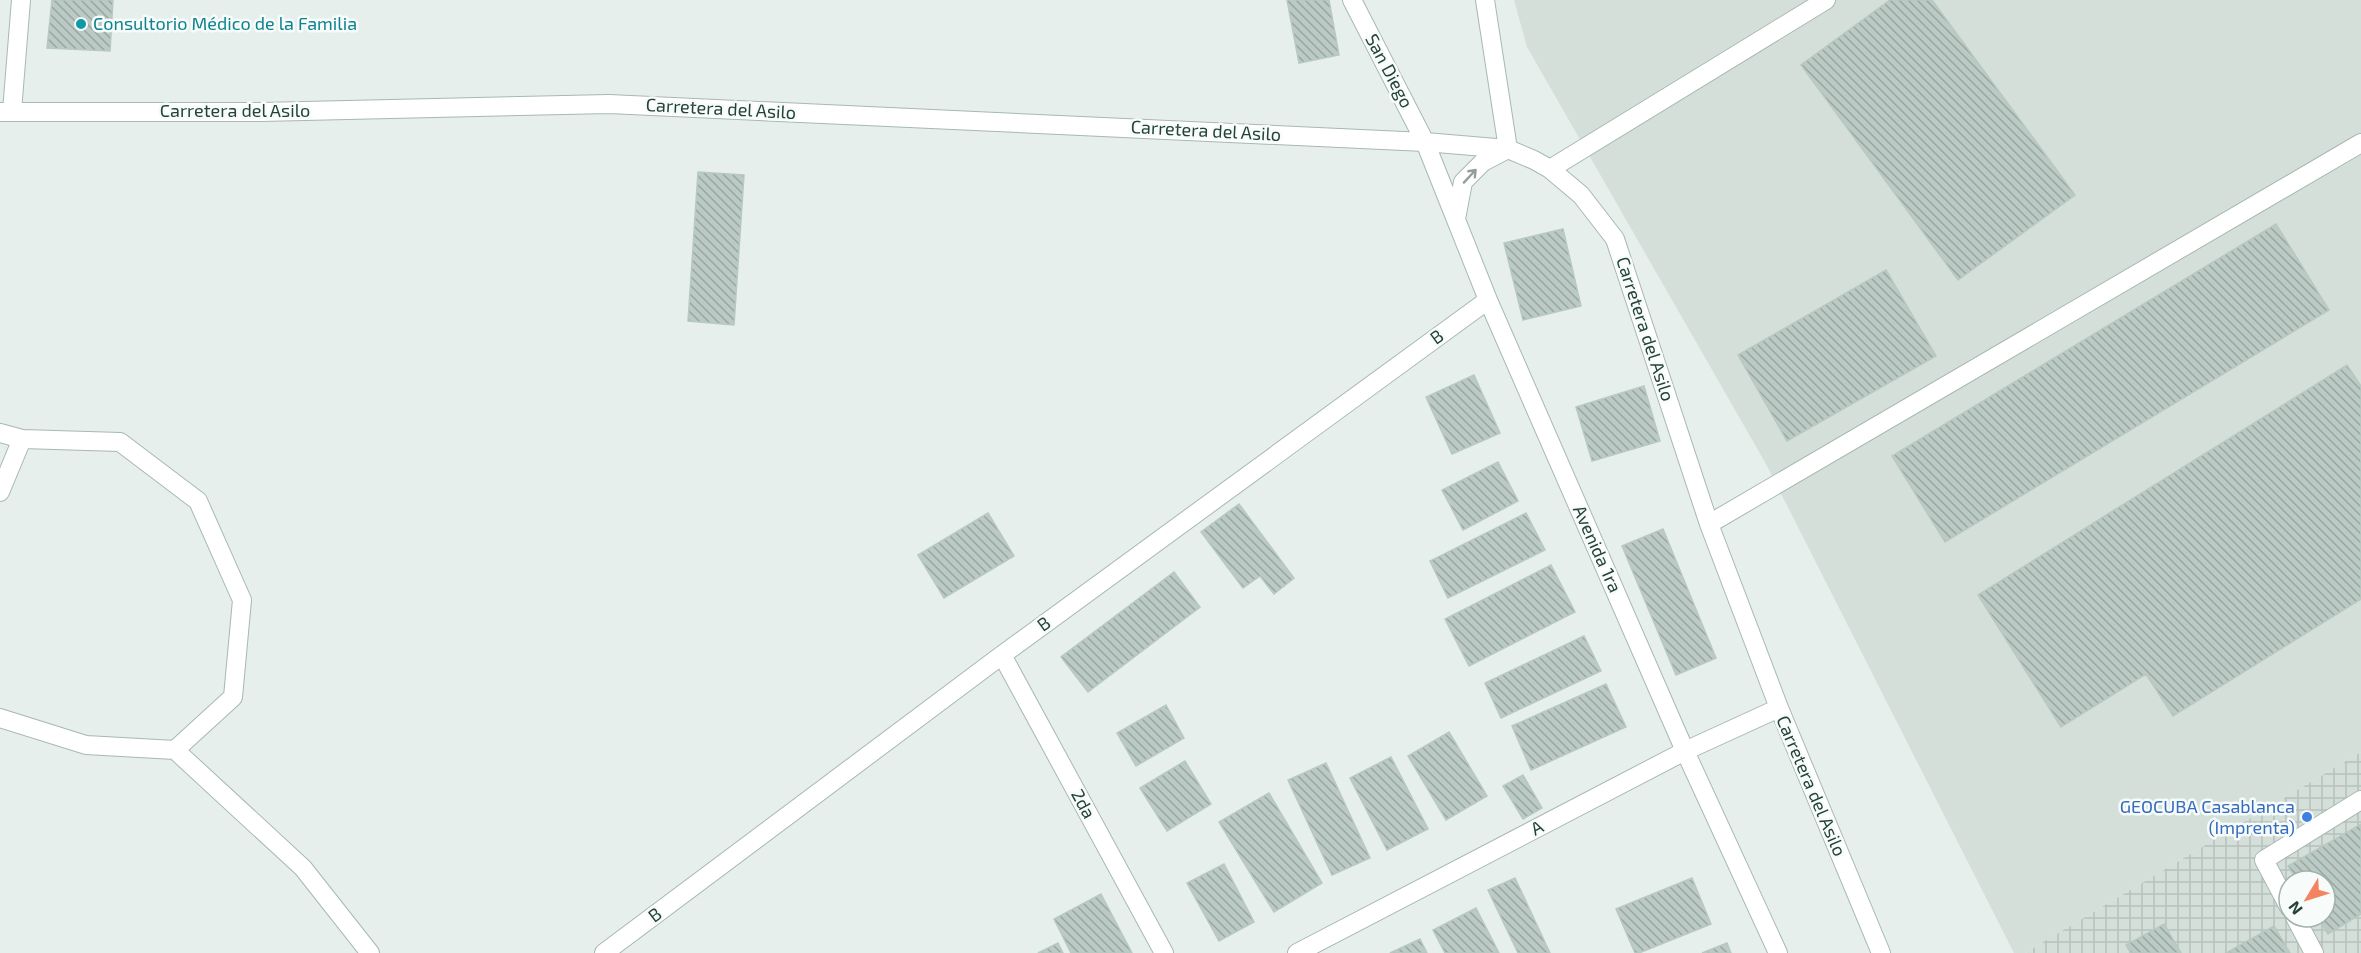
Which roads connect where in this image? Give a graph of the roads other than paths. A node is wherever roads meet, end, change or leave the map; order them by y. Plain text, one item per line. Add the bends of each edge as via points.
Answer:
1 (21, 0) edge
2 (1352, 0) edge
3 (1485, 0) edge
4 (1827, 0) edge
5 (6, 111) edge
6 (1425, 142) junction
7 (2361, 143) edge
8 (1508, 149) junction
9 (1550, 169) junction
10 (1456, 219) junction
11 (1488, 300) junction
12 (0, 433) edge
13 (22, 439) junction
14 (0, 492) edge
15 (1709, 524) junction
16 (1002, 655) junction
17 (1779, 708) junction
18 (0, 718) edge
19 (175, 750) junction
20 (1685, 751) junction
21 (2361, 800) edge
22 (2277, 884) edge
23 (2301, 929) edge
24 (370, 953) edge
25 (604, 953) edge
26 (1164, 953) edge
27 (1297, 953) edge
28 (1778, 953) edge
29 (1881, 953) edge
30 (2314, 953) edge

1 - 5 street
2 - 6 street, San Diego
3 - 8 street
4 - 9 street
5 - 6 street, Carretera del Asilo via 261,112 609,104
6 - 8 street, Carretera del Asilo
6 - 10 street, Avenida 1ra
7 - 15 street
8 - 9 street, Carretera del Asilo
10 -> 8 street via 1463,182 1484,162
9 - 15 street, Carretera del Asilo via 1581,195 1615,239
10 - 11 street, Avenida 1ra
11 - 16 street, B
11 - 20 street, Avenida 1ra
12 - 13 street
13 - 14 street
13 - 19 street via 120,442 198,501 242,600 240,622 233,697
15 - 17 street, Carretera del Asilo
16 - 25 street, B
16 - 26 street, 2da
17 - 20 street, A
17 - 29 street, Carretera del Asilo
18 - 19 street via 86,745
19 - 24 street via 303,868
20 - 27 street, A
20 - 28 street, Avenida 1ra
21 - 22 street via 2265,860
23 - 30 street

